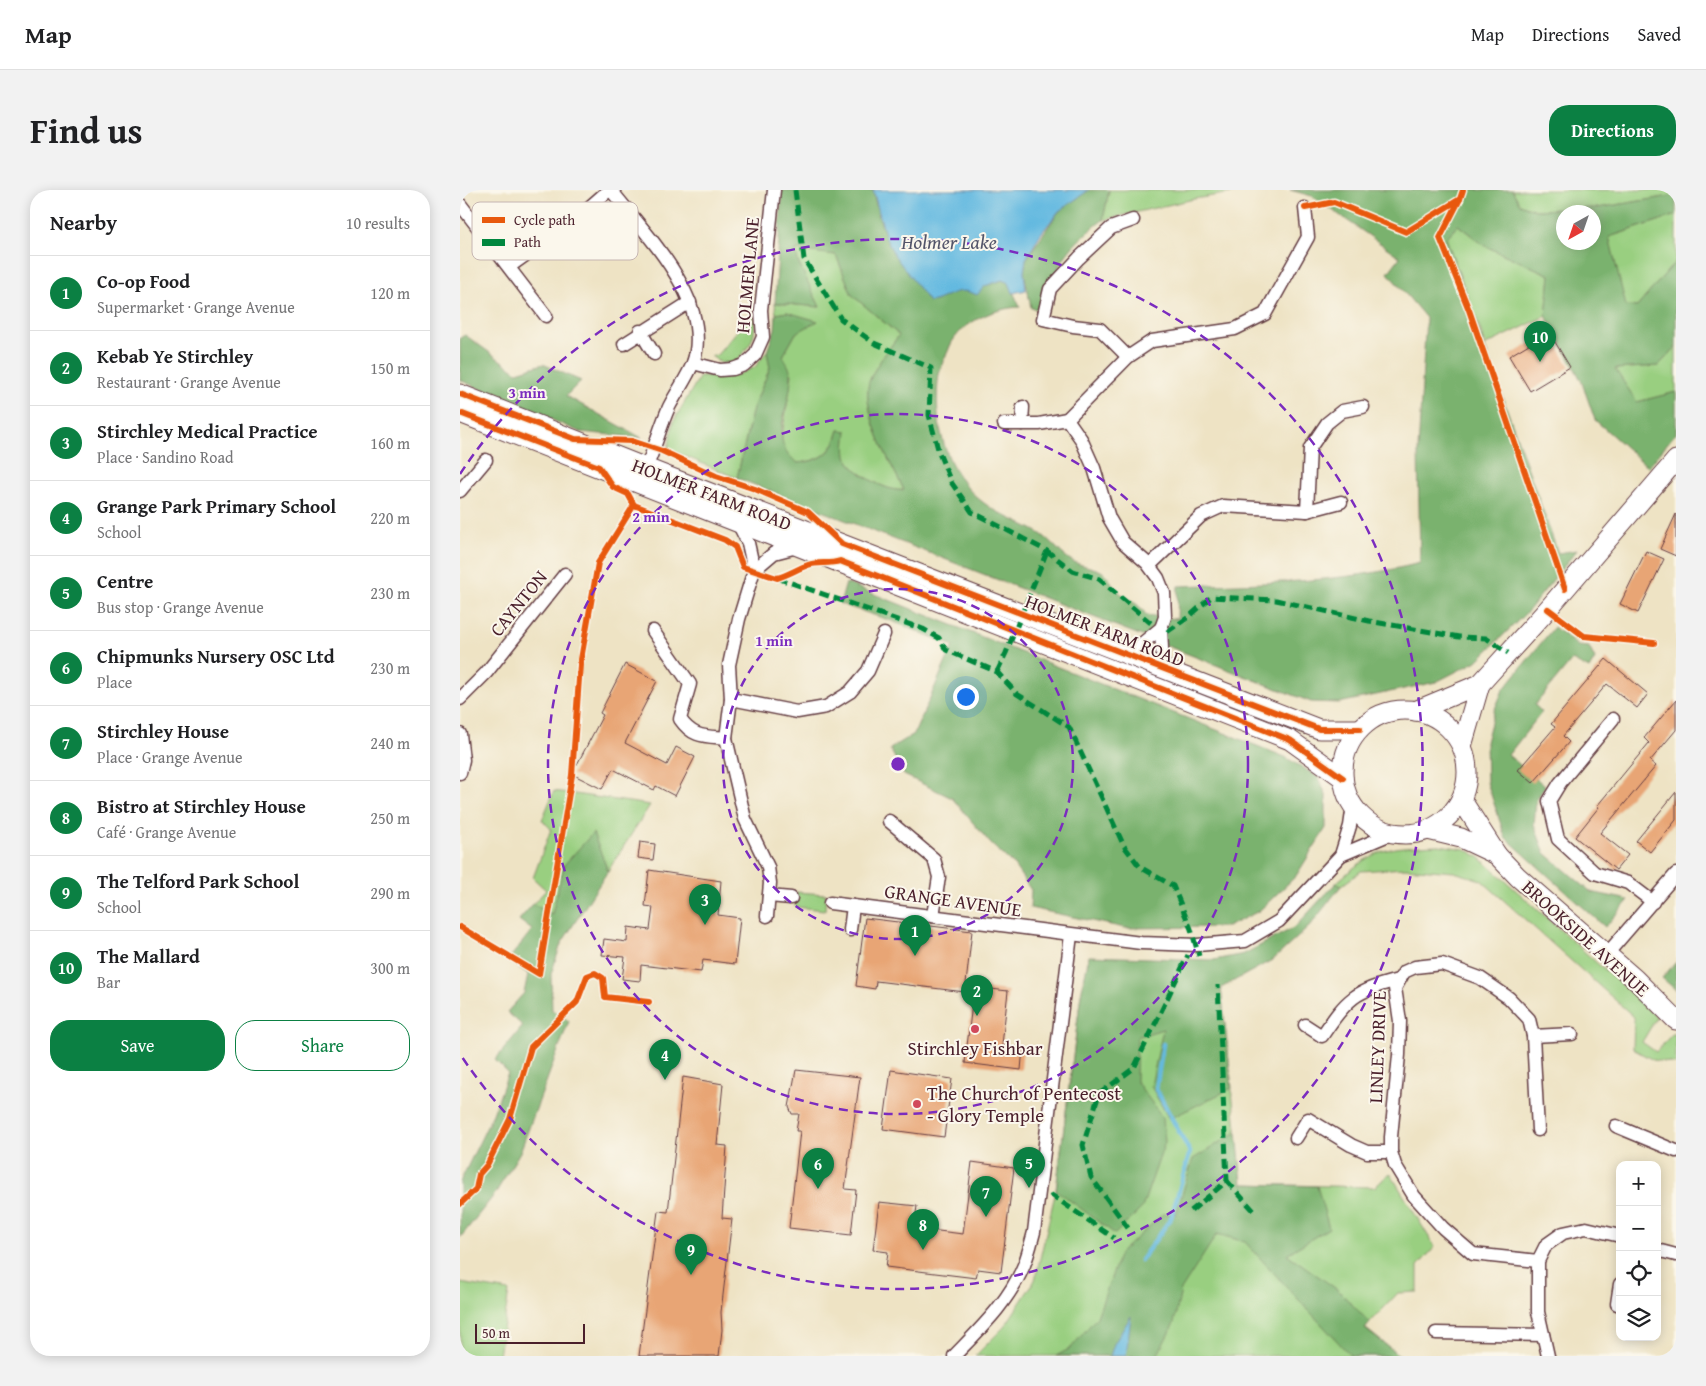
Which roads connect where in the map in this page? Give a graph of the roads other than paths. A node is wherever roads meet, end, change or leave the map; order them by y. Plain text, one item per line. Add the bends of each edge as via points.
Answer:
1 (610, 190) edge
2 (774, 190) edge
3 (596, 202) edge
4 (619, 202) edge
5 (460, 204) edge
6 (1305, 208) dead end
7 (472, 219) edge
8 (1133, 220) dead end
9 (638, 226) edge
10 (504, 260) edge
11 (519, 260) edge
12 (509, 267) junction
13 (690, 302) junction
14 (546, 316) dead end
15 (640, 331) junction
16 (624, 344) dead end
17 (654, 354) dead end
18 (1128, 357) junction
19 (692, 363) junction
20 (460, 394) edge
21 (1023, 407) dead end
22 (1363, 407) dead end
23 (460, 412) edge
24 (1067, 419) junction
25 (1004, 424) dead end
26 (1022, 424) junction
27 (486, 460) dead end
28 (1676, 460) edge
29 (646, 468) junction
30 (464, 476) edge
31 (460, 491) edge
32 (1341, 502) dead end
33 (1307, 510) junction
34 (736, 520) junction
35 (804, 546) junction
36 (1150, 565) junction
37 (754, 570) junction
38 (565, 574) dead end
39 (1161, 628) junction
40 (652, 631) dead end
41 (884, 634) dead end
42 (1128, 655) junction
43 (1163, 669) junction
44 (1480, 684) junction
45 (460, 699) edge
46 (731, 699) junction
47 (1415, 710) junction
48 (1613, 719) dead end
49 (1360, 729) junction
50 (460, 734) edge
51 (726, 738) junction
52 (1462, 746) junction
53 (460, 773) edge
54 (1343, 778) junction
55 (1461, 799) junction
56 (1353, 805) junction
57 (889, 821) dead end
58 (1428, 830) junction
59 (1393, 833) junction
60 (1340, 855) junction
61 (1498, 855) junction
62 (1676, 874) edge
63 (769, 896) junction
64 (791, 898) dead end
65 (1653, 902) junction
66 (830, 903) dead end
67 (853, 906) junction
68 (767, 916) dead end
69 (933, 916) junction
70 (850, 930) dead end
71 (1072, 935) junction
72 (1607, 954) junction
73 (1398, 980) junction
74 (1676, 1020) edge
75 (1305, 1025) dead end
76 (1572, 1034) dead end
77 (1533, 1036) junction
78 (1616, 1126) dead end
79 (1538, 1130) dead end
80 (1296, 1138) dead end
81 (1676, 1150) edge
82 (1391, 1152) junction
83 (1616, 1235) edge
84 (1661, 1251) edge
85 (1676, 1255) edge
86 (1538, 1260) junction
87 (1436, 1333) dead end
88 (1543, 1335) junction
89 (954, 1356) edge
90 (1548, 1356) edge

1 - 3 street
1 - 4 street
2 - 19 street, HOLMER LANE via 761,310 763,337 755,355 744,365 733,369 720,370
5 - 7 street
6 - 18 street via 1308,237 1265,314 1235,329 1152,341
8 - 18 street via 1111,228 1050,290 1043,318 1073,326 1100,328
9 - 13 street via 671,268
10 - 12 street
11 - 12 street
12 - 14 street
13 - 15 street
13 - 19 street via 696,321
15 - 16 street
15 - 17 street
18 - 24 street
19 - 29 street via 668,409
20 - 29 street, HOLMER FARM ROAD
21 - 26 street
22 - 33 street via 1342,411 1327,423 1310,448
23 - 34 street, HOLMER FARM ROAD
24 - 26 street
24 - 36 street via 1081,439 1094,468 1109,518 1123,542
25 - 26 street
27 - 30 street
28 - 44 street
29 - 42 street, HOLMER FARM ROAD
30 - 31 street
32 - 33 street
33 - 36 street via 1223,506 1201,516
34 - 35 street, HOLMER FARM ROAD
34 - 37 street via 748,543
35 - 37 street via 784,548
35 - 54 street, HOLMER FARM ROAD via 1290,740
36 - 39 street via 1164,593 1165,617
37 - 46 street via 729,665
38 - 45 street, CAYNTON via 486,673
39 - 42 street
39 - 43 street
40 - 51 street via 690,684 680,719 688,730 698,735
41 - 46 street via 868,671 850,692 826,707 797,712
42 - 43 street, HOLMER FARM ROAD
43 - 49 street, HOLMER FARM ROAD via 1319,729
44 - 47 street
44 - 52 street
46 - 51 street
47 - 49 street via 1376,717
47 - 52 street via 1445,725
48 - 65 street via 1549,801 1558,839 1595,873 1628,883
49 - 54 street via 1344,760
50 - 53 street via 463,760
51 - 63 street via 745,819 768,867
52 - 55 street via 1467,773
54 - 56 street
55 - 58 street via 1444,820
55 - 61 street, BROOKSIDE AVENUE
56 - 59 street via 1377,828
56 - 60 street, GRANGE AVENUE
57 - 69 street via 934,860 939,877
58 - 59 street
58 - 61 street, BROOKSIDE AVENUE via 1461,838
59 - 60 street, GRANGE AVENUE
60 - 71 street, GRANGE AVENUE via 1279,921 1245,941 1197,945 1141,944
61 - 72 street, BROOKSIDE AVENUE
62 - 65 street
63 - 64 street
63 - 68 street
65 - 72 street
66 - 67 street, GRANGE AVENUE
67 - 69 street, GRANGE AVENUE
67 - 70 street
69 - 71 street, GRANGE AVENUE
71 - 89 street via 1034,1232 1024,1266 1009,1293
72 - 74 street, BROOKSIDE AVENUE
73 - 75 street via 1374,985 1357,994 1337,1013 1322,1036
73 - 77 street, LINLEY DRIVE via 1404,972 1415,967 1442,964 1480,978 1509,998 1530,1019
73 - 82 street, LINLEY DRIVE via 1399,1055
76 - 77 street
77 - 79 street, LINLEY DRIVE
78 - 81 street
80 - 82 street via 1308,1119 1367,1152
82 - 86 street, LINLEY DRIVE via 1414,1196 1473,1254
83 - 86 street via 1586,1228 1563,1232 1546,1244
84 - 85 street
86 - 88 street via 1538,1312
87 - 88 street
88 - 90 street

